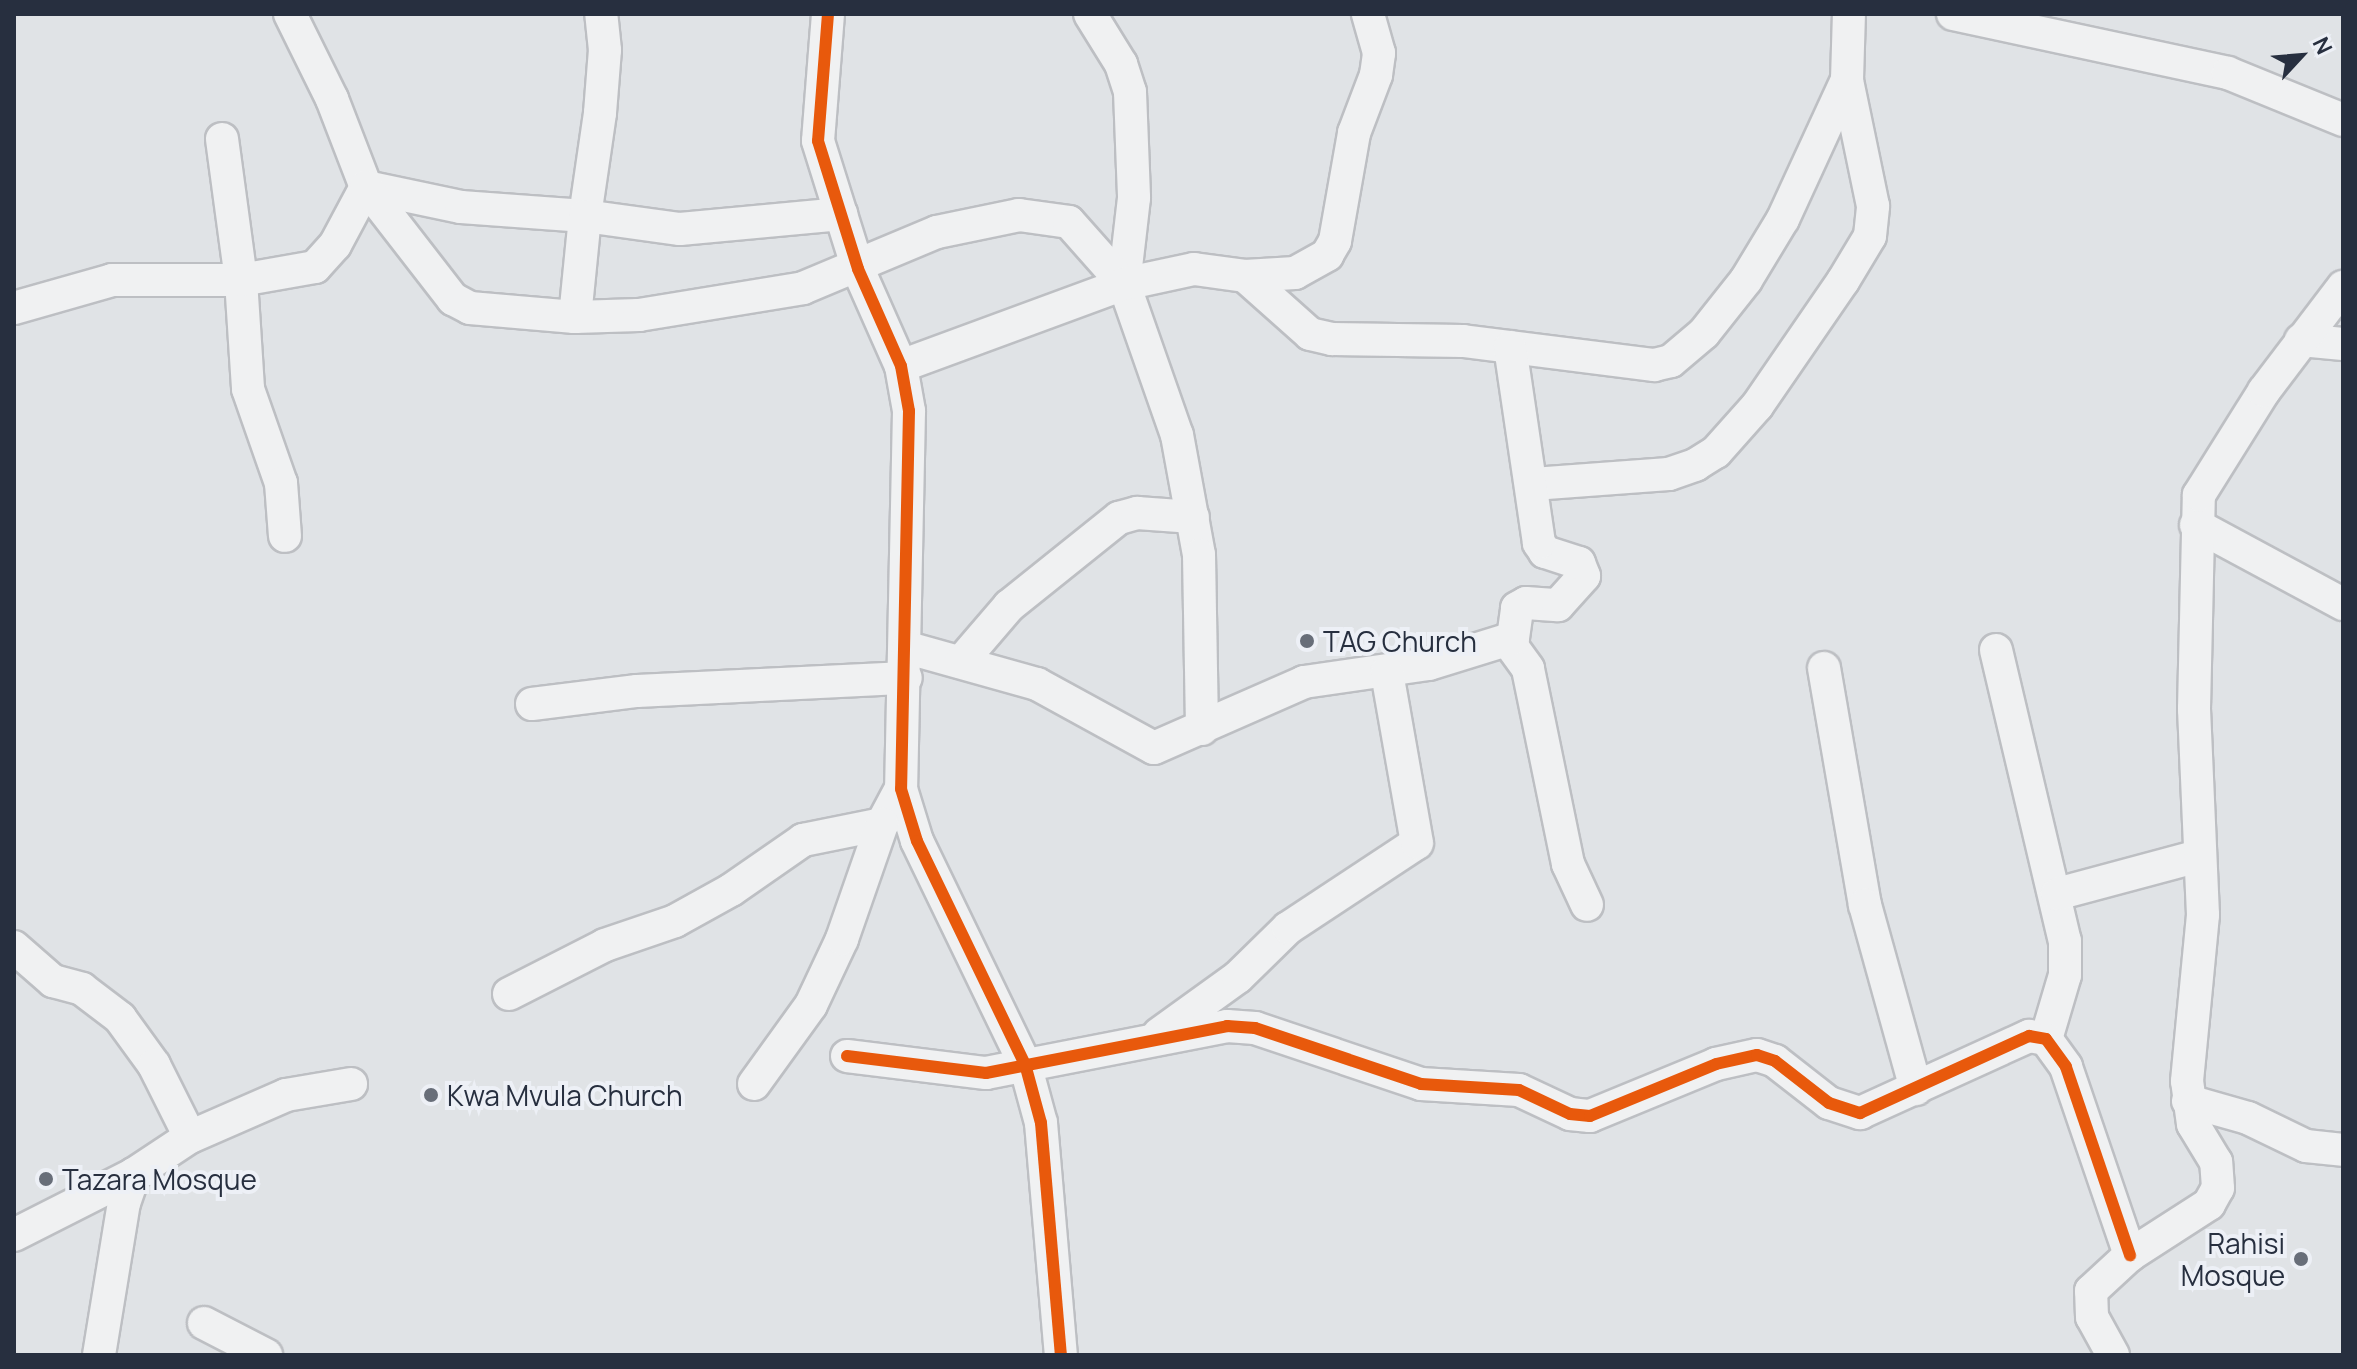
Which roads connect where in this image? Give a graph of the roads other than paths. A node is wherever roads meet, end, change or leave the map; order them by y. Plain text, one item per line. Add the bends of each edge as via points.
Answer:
1 (290, 14) edge
2 (601, 14) edge
3 (828, 14) edge
4 (1090, 14) edge
5 (1368, 14) edge
6 (1849, 14) edge
7 (1953, 14) edge
8 (2057, 26) edge
9 (1847, 80) junction
10 (2343, 120) edge
11 (222, 139) dead end
12 (366, 187) junction
13 (841, 214) junction
14 (585, 216) junction
15 (858, 269) junction
16 (1245, 276) junction
17 (241, 280) junction
18 (1124, 284) junction
19 (2343, 287) edge
20 (14, 308) edge
21 (575, 317) junction
22 (2301, 340) junction
23 (2343, 344) edge
24 (1510, 347) junction
25 (901, 366) junction
26 (1533, 484) junction
27 (1193, 517) junction
28 (2196, 525) junction
29 (285, 536) dead end
30 (2343, 604) edge
31 (1508, 641) junction
32 (1996, 650) dead end
33 (961, 662) junction
34 (907, 663) junction
35 (1824, 668) dead end
36 (1387, 672) junction
37 (532, 704) dead end
38 (1202, 729) junction
39 (901, 789) junction
40 (882, 824) junction
41 (2199, 856) junction
42 (2057, 894) junction
43 (1587, 905) dead end
44 (14, 947) edge
45 (509, 994) dead end
46 (2046, 1039) junction
47 (1145, 1044) junction
48 (847, 1056) dead end
49 (1025, 1064) junction
50 (351, 1084) dead end
51 (754, 1084) dead end
52 (1916, 1089) junction
53 (2188, 1101) junction
54 (190, 1137) junction
55 (2343, 1150) edge
56 (134, 1174) junction
57 (14, 1235) edge
58 (2130, 1255) junction
59 (204, 1323) dead end
60 (99, 1355) edge
61 (266, 1355) edge
62 (1061, 1355) edge
63 (2113, 1355) edge

1 - 12 street via 332,99
2 - 14 street via 605,50
3 - 13 street via 817,122
4 - 18 street via 1121,64 1130,92 1134,198
5 - 16 street via 1379,53 1376,75 1354,133 1335,241 1327,255 1295,273
6 - 9 street
7 - 8 street
8 - 10 street via 2228,73
9 - 24 street via 1783,219 1746,280 1688,350 1654,365
9 - 26 street via 1873,206 1870,236 1757,406 1716,452 1695,465 1669,474
11 - 17 street
12 - 14 street via 461,207
12 - 17 street via 320,264
12 - 21 street via 453,299 470,308
13 - 14 street via 680,229
13 - 15 street
14 - 21 street
15 - 18 street via 937,232 1029,215 1069,222
15 - 21 street via 803,288 639,315
15 - 25 street
16 - 18 street via 1194,269
16 - 24 street via 1310,334
17 - 20 street via 112,280
17 - 29 street via 248,389 281,483
18 - 25 street
18 - 27 street via 1169,406
19 - 22 street
22 - 23 street
22 - 28 street via 2210,473 2199,495
24 - 26 street
25 - 34 street via 909,411
26 - 31 street via 1539,543 1545,552 1579,563 1584,576 1558,605 1526,603 1517,608 1517,633
27 - 33 street via 1137,513 1119,518 998,616
27 - 38 street via 1200,570
28 - 30 street
28 - 41 street
31 - 36 street
31 - 43 street via 1528,669 1568,864
32 - 42 street
33 - 34 street
33 - 38 street via 1037,684 1145,746 1165,746
34 - 37 street
34 - 39 street
35 - 52 street via 1865,905
36 - 38 street via 1304,682
36 - 47 street via 1417,843 1288,928 1238,977
39 - 40 street
39 - 49 street via 917,841
40 - 45 street via 803,840 675,921 605,945
40 - 51 street via 842,939 811,1005
41 - 42 street
41 - 53 street via 2203,915 2189,1023
42 - 46 street via 2065,975
44 - 54 street via 53,981 82,989 120,1018 154,1065
46 - 52 street via 2015,1039
46 - 58 street via 2066,1067
47 - 49 street
47 - 52 street via 1227,1026 1255,1028 1421,1084 1519,1090 1570,1114 1590,1116 1739,1057 1775,1061 1829,1103 1860,1113
48 - 49 street via 986,1073
49 - 62 street via 1041,1123
50 - 54 street via 286,1095
53 - 55 street via 2248,1118 2306,1146
53 - 58 street via 2200,1142 2216,1162 2218,1188 2200,1212
54 - 56 street
56 - 57 street
56 - 60 street via 124,1203
58 - 63 street via 2091,1291 2092,1317
59 - 61 street

